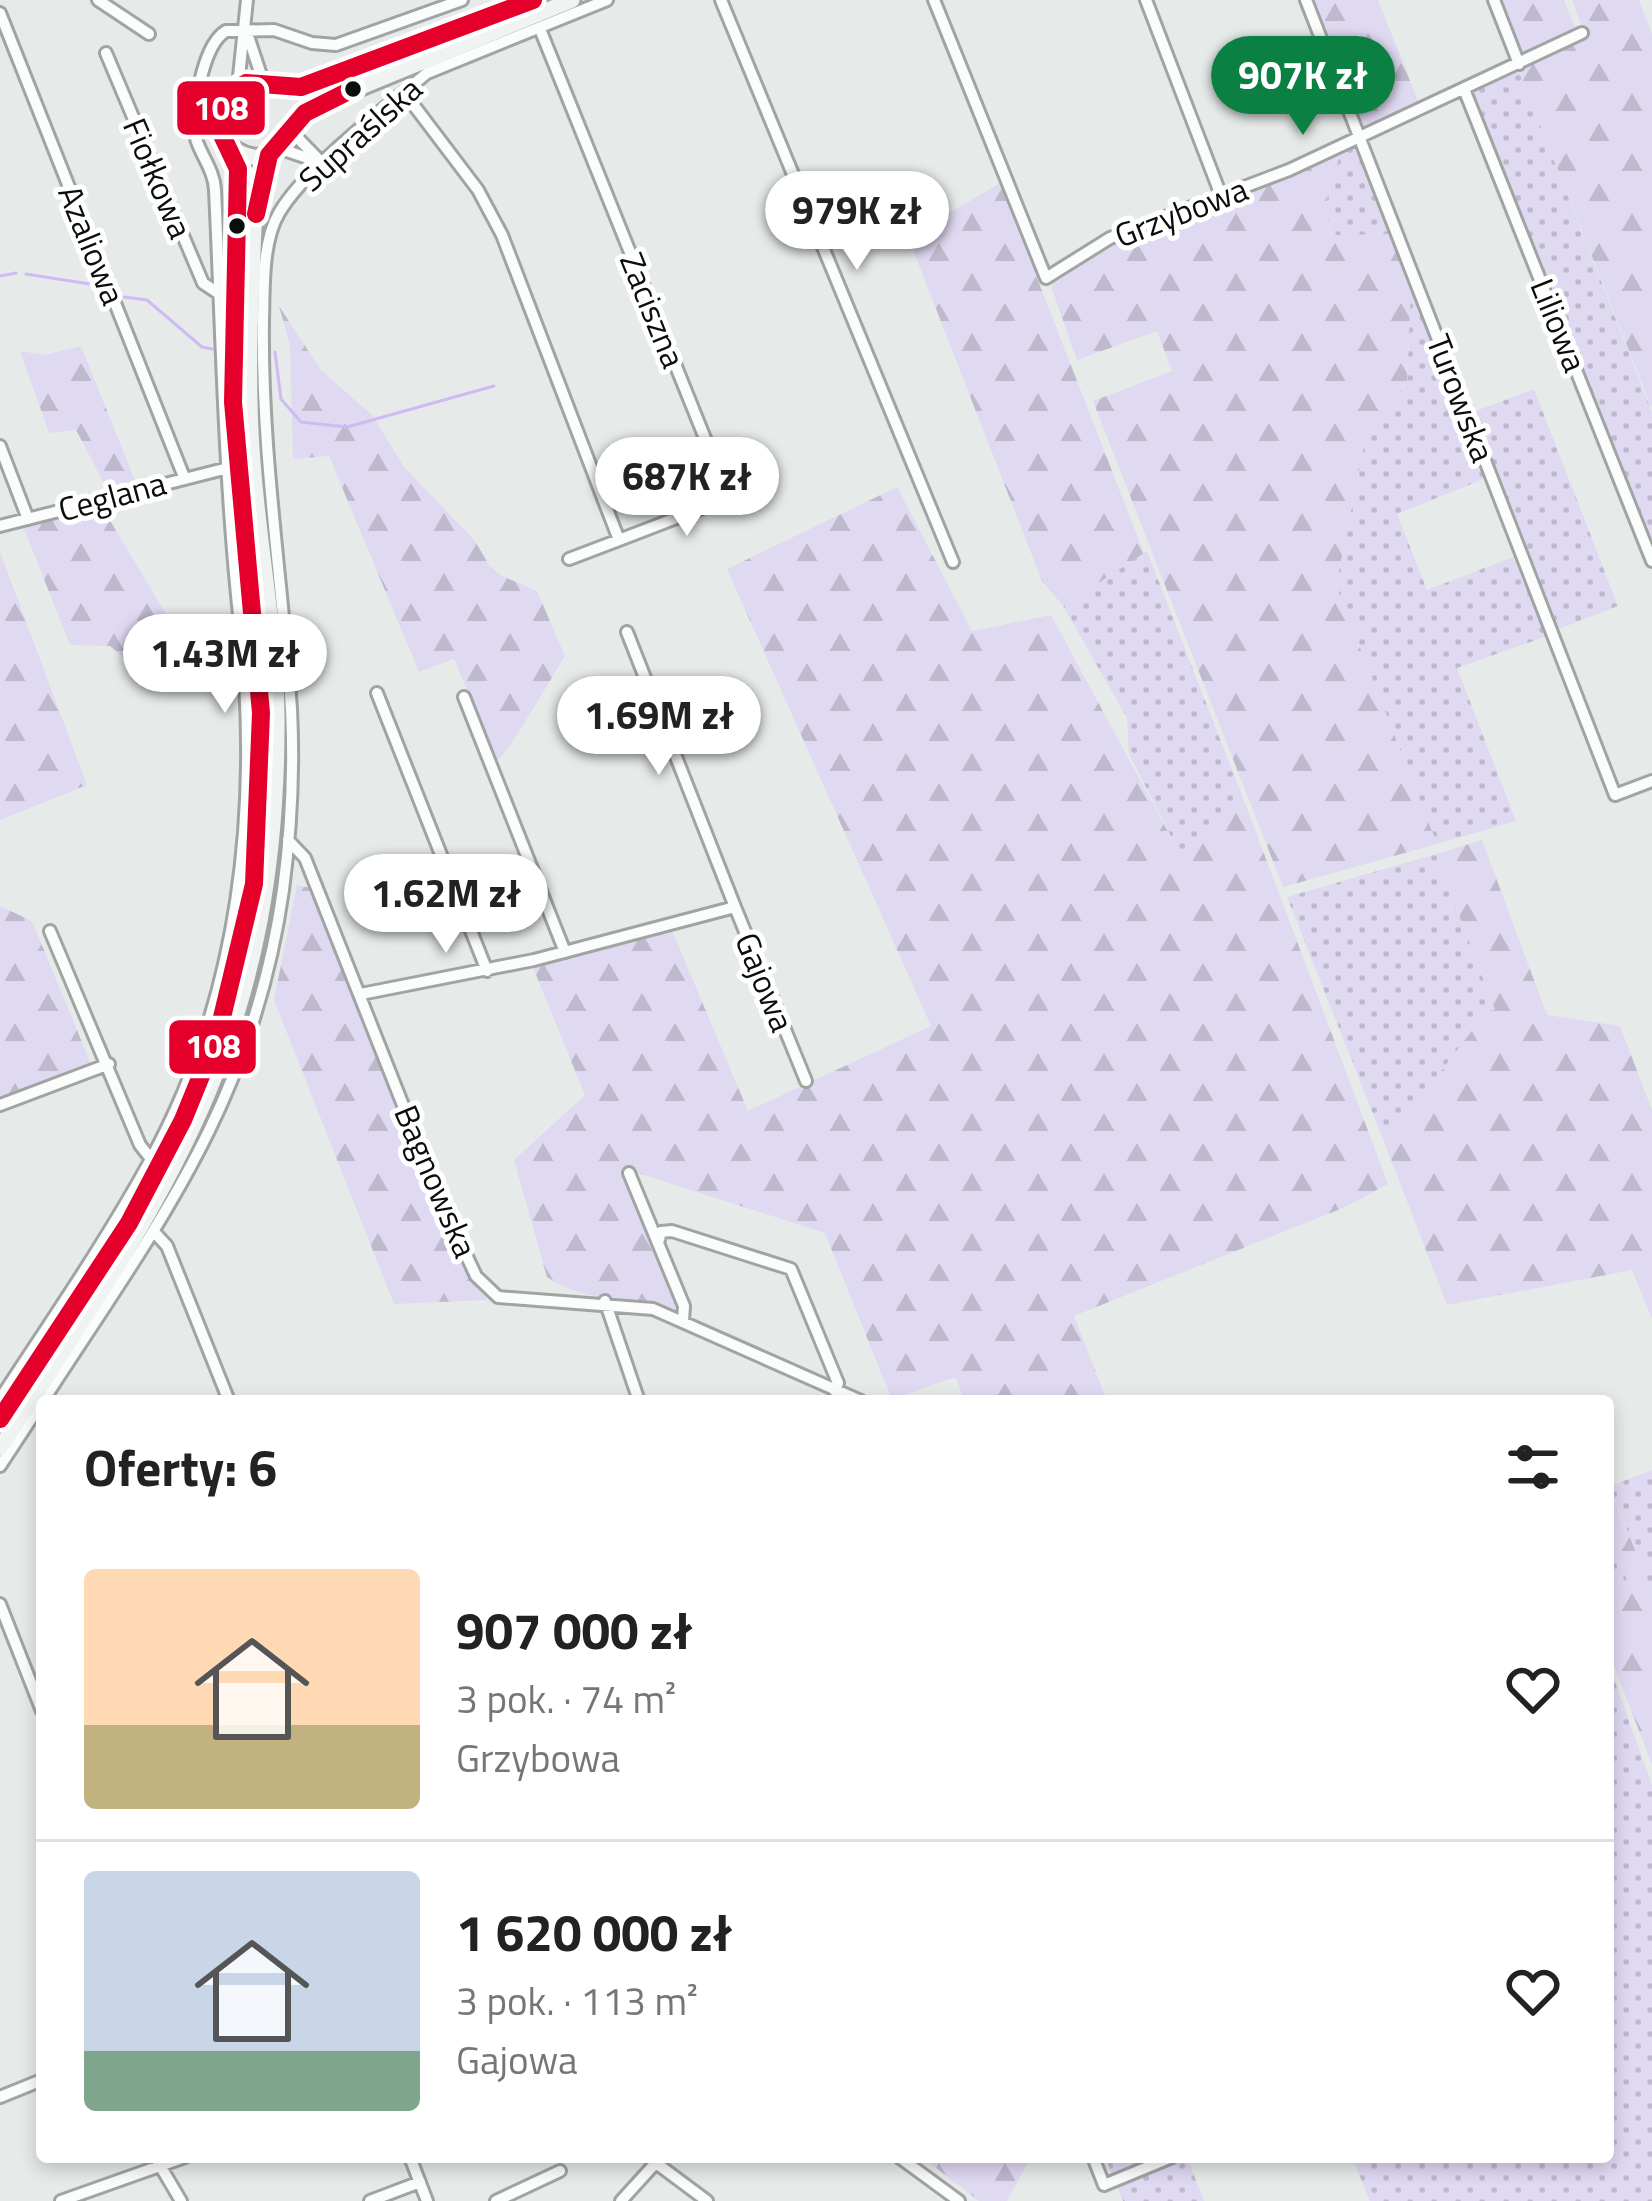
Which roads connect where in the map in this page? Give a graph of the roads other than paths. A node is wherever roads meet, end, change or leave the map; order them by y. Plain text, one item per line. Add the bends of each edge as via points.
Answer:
1 (98, 0) edge
2 (247, 0) edge
3 (462, 0) edge
4 (533, 0) edge
5 (572, 0) edge
6 (607, 0) edge
7 (721, 0) edge
8 (934, 0) edge
9 (1146, 0) edge
10 (1306, 0) edge
11 (1494, 0) edge
12 (441, 4) edge
13 (0, 13) edge
14 (540, 29) junction
15 (247, 30) junction
16 (1582, 33) dead end
17 (149, 34) dead end
18 (106, 53) dead end
19 (1519, 64) junction
20 (263, 82) junction
21 (238, 86) junction
22 (280, 89) junction
23 (1464, 89) junction
24 (406, 95) junction
25 (294, 128) junction
26 (1360, 137) junction
27 (232, 148) junction
28 (275, 152) junction
29 (322, 163) junction
30 (1222, 198) junction
31 (221, 295) junction
32 (0, 446) edge
33 (224, 469) junction
34 (184, 477) junction
35 (28, 519) junction
36 (0, 526) edge
37 (619, 540) junction
38 (569, 560) dead end
39 (1652, 561) edge
40 (953, 562) dead end
41 (627, 632) dead end
42 (377, 693) dead end
43 (464, 697) dead end
44 (1652, 781) edge
45 (288, 840) junction
46 (735, 907) junction
47 (50, 931) dead end
48 (565, 952) junction
49 (487, 971) junction
50 (361, 994) junction
51 (109, 1064) junction
52 (806, 1081) dead end
53 (0, 1105) edge
54 (152, 1159) junction
55 (629, 1173) dead end
56 (156, 1234) junction
57 (658, 1243) junction
58 (605, 1301) junction
59 (683, 1321) junction
60 (835, 1391) junction
61 (46, 1395) edge
62 (227, 1395) edge
63 (637, 1395) edge
64 (845, 1395) edge
65 (0, 1399) edge
66 (36, 1410) edge
67 (0, 1419) edge
68 (0, 1448) edge
69 (0, 1466) edge
70 (0, 1604) edge
71 (36, 1696) edge
72 (36, 2082) edge
73 (0, 2096) edge
74 (156, 2163) edge
75 (159, 2163) edge
76 (413, 2163) edge
77 (652, 2163) edge
78 (660, 2163) edge
79 (907, 2163) edge
80 (1095, 2163) edge
81 (1157, 2163) edge
82 (560, 2171) dead end
83 (420, 2182) junction
84 (61, 2201) edge
85 (181, 2201) edge
86 (370, 2201) edge
87 (427, 2201) edge
88 (496, 2201) edge
89 (621, 2201) edge
90 (706, 2201) edge
91 (958, 2201) edge

1 - 17 street
2 - 15 street
3 - 12 street, Supraślska
4 - 22 main road
5 - 25 main road via 345,93 311,109
6 - 14 street, Supraślska
7 - 40 street
8 - 30 street, Grzybowa via 1046,278 1110,238
9 - 30 street
10 - 26 street, Turowska
11 - 19 street
12 - 15 street, Supraślska via 336,44
13 - 34 street, Azaliowa
14 - 24 street, Supraślska via 438,67
14 - 37 street, Zaciszna via 723,483 715,503
15 - 20 street
15 - 21 street
15 - 31 street via 214,40 194,124 214,178
16 - 19 street, Grzybowa
18 - 31 street, Fiołkowa via 200,275
19 - 23 street, Grzybowa
20 - 21 main road
20 - 22 main road
21 - 27 main road via 219,120
22 - 25 main road
23 - 26 street, Grzybowa
23 - 39 street, Liliowa
24 - 29 street, Supraślska via 376,110
24 - 37 street via 502,235
25 - 28 main road
25 - 29 street
26 - 30 street, Grzybowa
26 - 44 street, Turowska via 1615,795
27 - 28 main road via 249,157
27 - 67 main road via 233,402 261,713 254,884 218,1034 183,1120 129,1223
28 - 29 street
28 - 68 main road via 260,184 249,374 277,710 276,815 256,954 225,1060 174,1174
29 - 45 street, Supraślska via 276,218 263,298 264,448 291,710
31 - 33 street
32 - 35 street
33 - 34 street, Ceglana
33 - 54 street via 248,712 243,857 206,1027
34 - 35 street, Ceglana
35 - 36 street, Ceglana
37 - 38 street, Zaciszna
41 - 46 street
42 - 49 street
43 - 48 street
45 - 50 street, Bagnowska via 304,858
45 - 56 street, Supraślska via 252,1023 212,1129
46 - 48 street, Gajowa
46 - 52 street, Gajowa
47 - 51 street
48 - 49 street, Gajowa
49 - 50 street, Gajowa
50 - 58 street, Bagnowska via 476,1276 498,1297
51 - 53 street
51 - 54 street
54 - 65 street
55 - 57 street
56 - 61 street, Supraślska
56 - 62 street
57 - 59 street
57 - 60 street via 672,1231 791,1269
58 - 59 street, Bagnowska
58 - 63 street
59 - 60 street, Bagnowska
60 - 64 street, Bagnowska
66 - 69 street, Supraślska
70 - 71 street
72 - 73 street
74 - 84 street
75 - 85 street
76 - 83 street
77 - 89 street
78 - 90 street
79 - 91 street
80 - 81 street via 1104,2185
82 - 88 street
83 - 86 street
83 - 87 street

